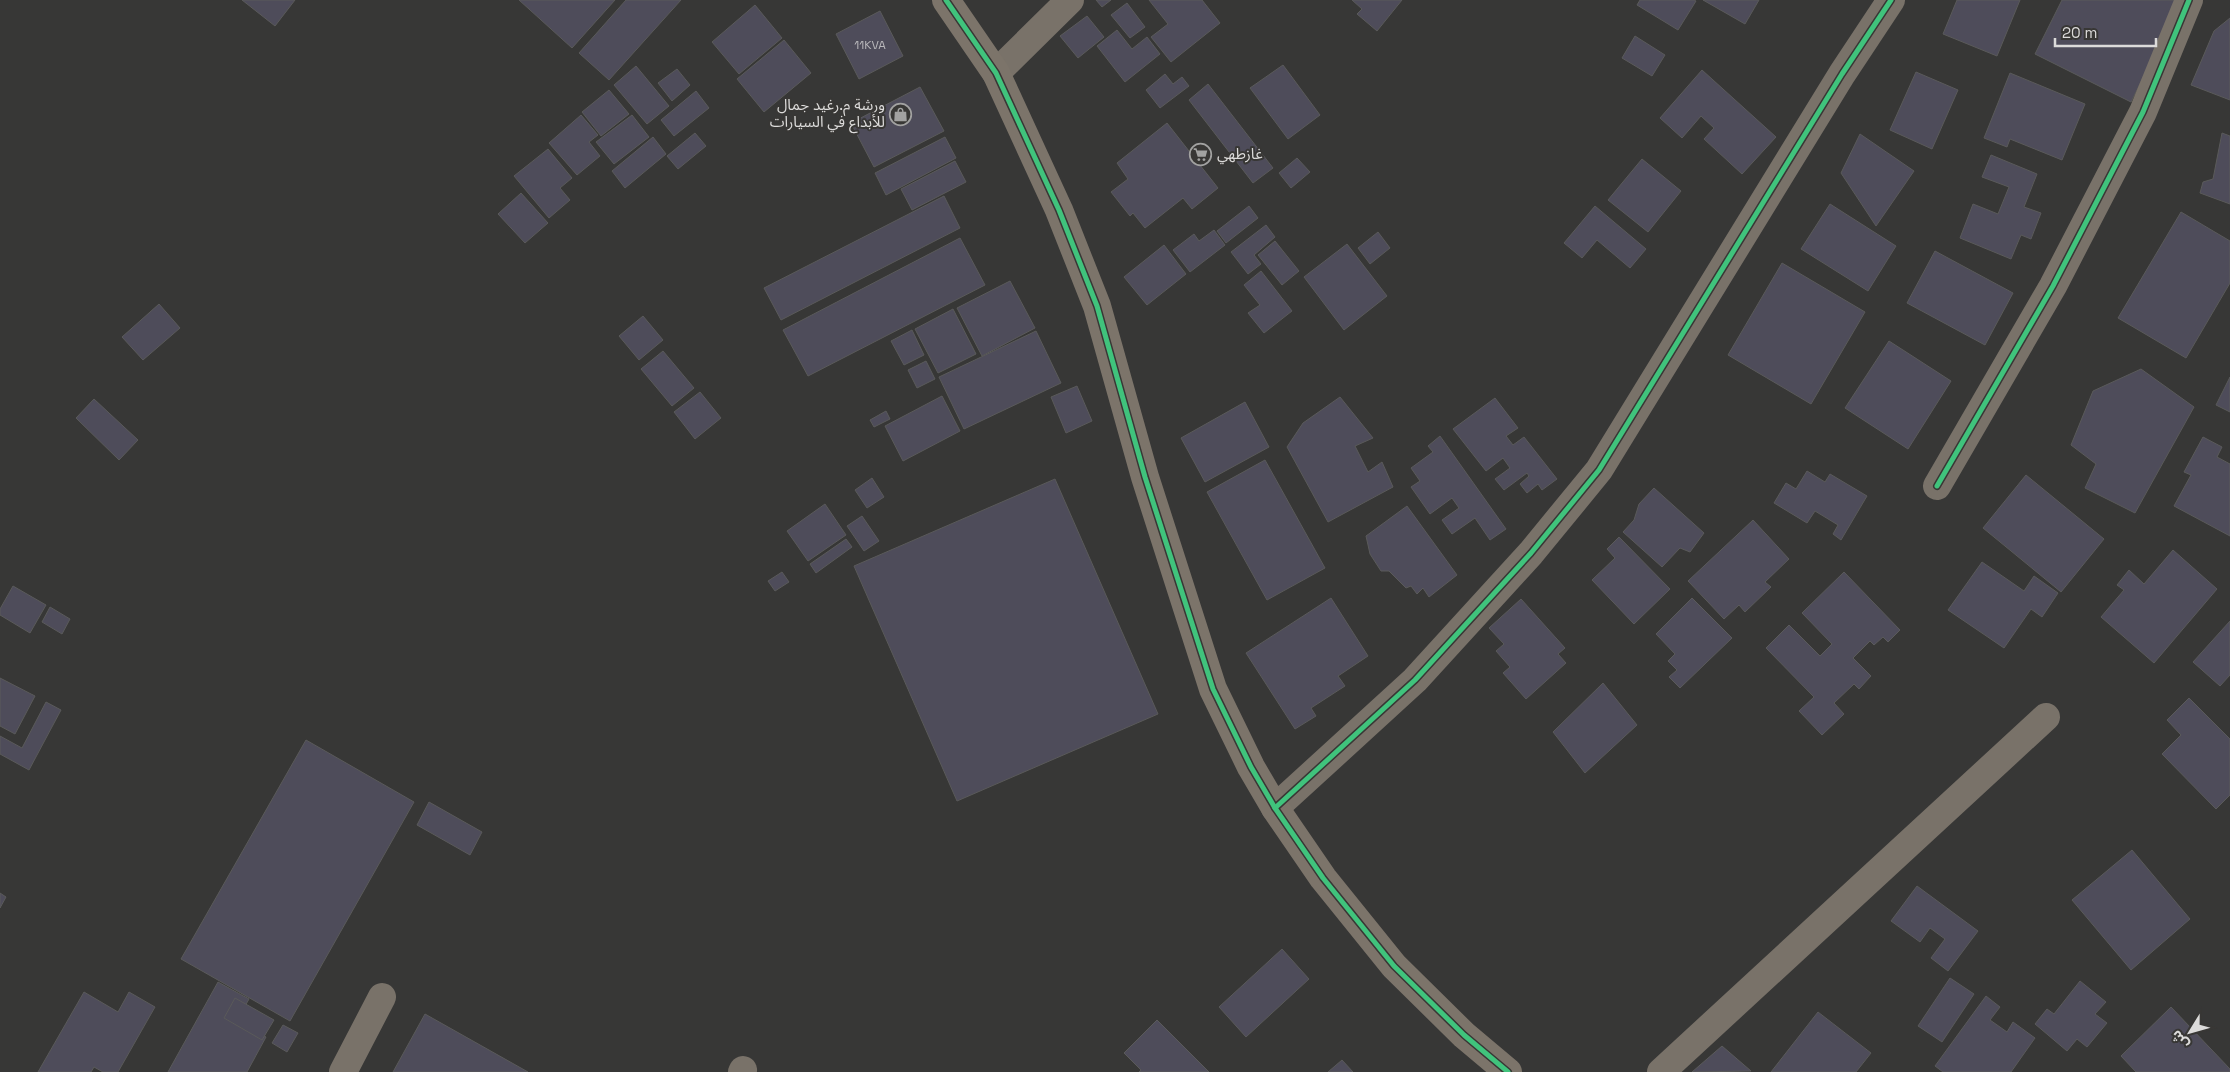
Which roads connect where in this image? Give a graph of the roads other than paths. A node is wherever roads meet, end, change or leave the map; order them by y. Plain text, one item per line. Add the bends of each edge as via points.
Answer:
1 (946, 0) edge
2 (1070, 0) edge
3 (1891, 0) edge
4 (2189, 0) edge
5 (996, 73) junction
6 (1937, 486) dead end
7 (2046, 717) dead end
8 (1275, 808) junction
9 (382, 997) dead end
10 (343, 1072) edge
11 (1508, 1072) edge
12 (1661, 1072) edge

1 - 5 street
2 - 5 street
3 - 8 street via 1842,74 1599,470 1531,553 1415,680
4 - 6 street via 2143,112 2052,286
5 - 8 street via 1059,210 1097,306 1145,477 1213,688 1251,767
7 - 12 street
8 - 11 street via 1323,878 1394,966 1464,1035
9 - 10 street

